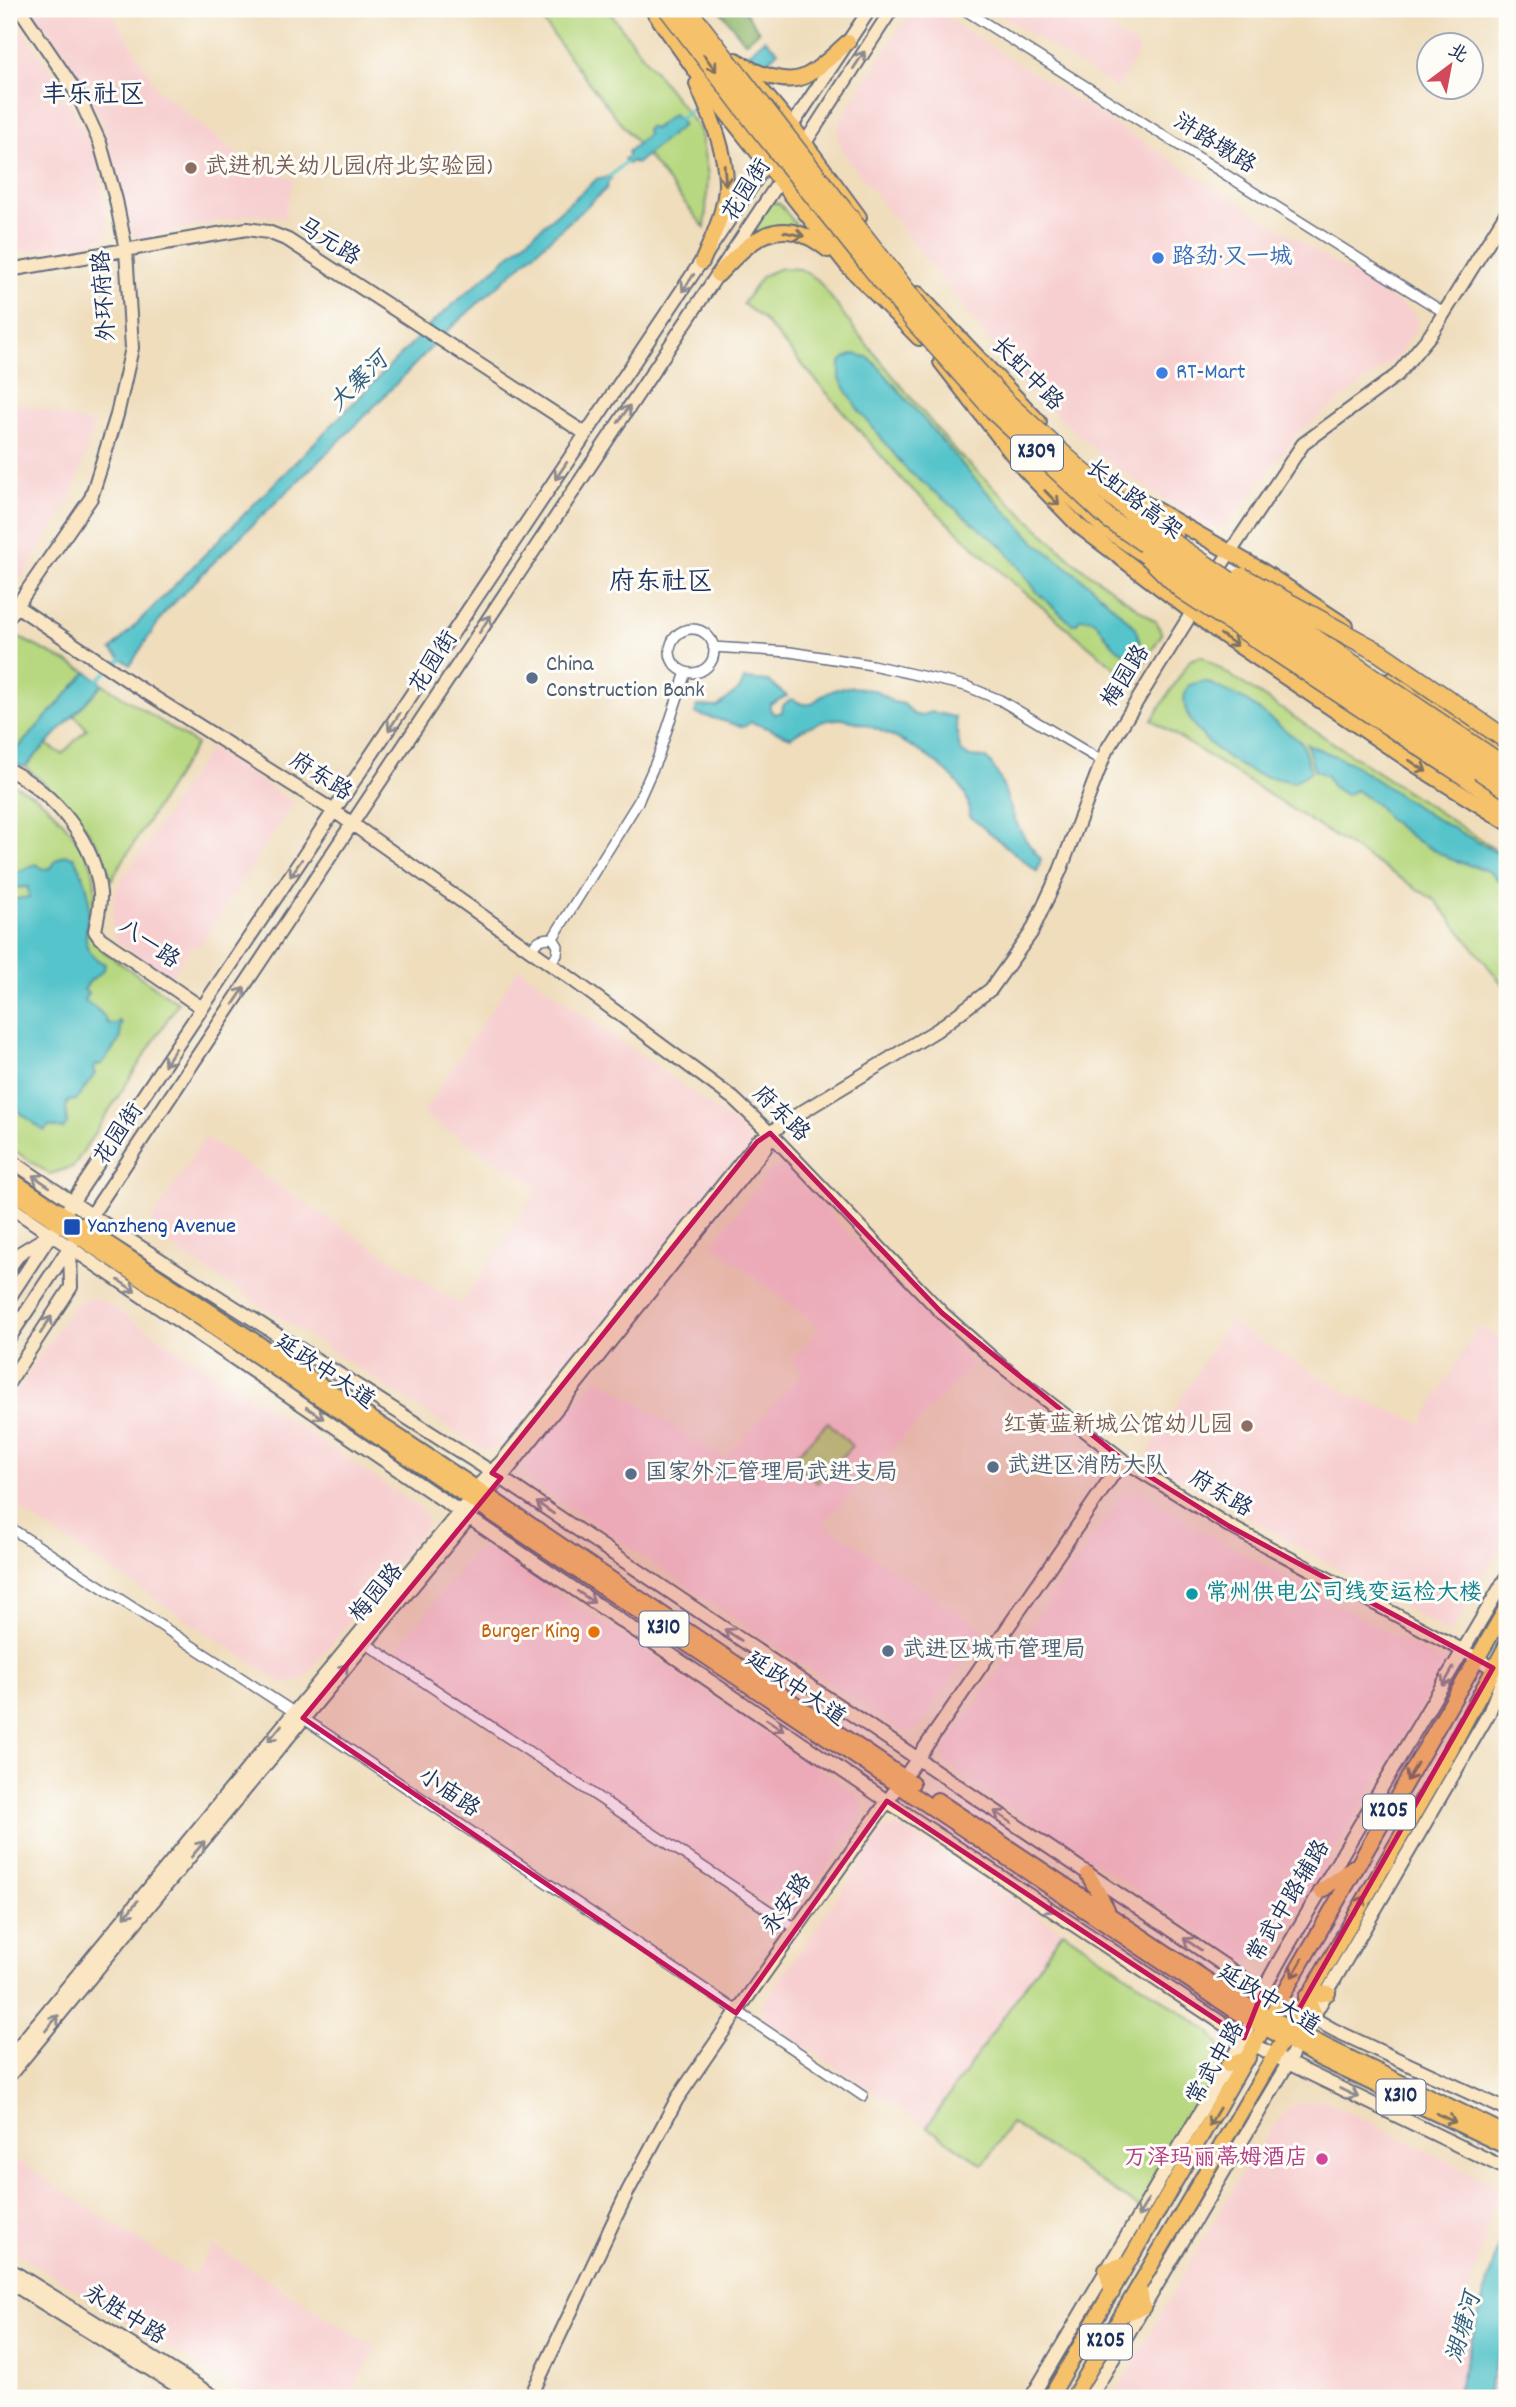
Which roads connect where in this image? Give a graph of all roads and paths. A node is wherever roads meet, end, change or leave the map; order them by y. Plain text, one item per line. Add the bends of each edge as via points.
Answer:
1 (20, 9) edge
2 (650, 9) edge
3 (668, 9) edge
4 (687, 9) edge
5 (698, 9) edge
6 (870, 9) edge
7 (892, 9) edge
8 (963, 9) edge
9 (848, 42) junction
10 (748, 71) junction
11 (712, 105) junction
12 (792, 127) junction
13 (805, 143) junction
14 (767, 164) junction
15 (780, 181) junction
16 (837, 187) junction
17 (1507, 212) edge
18 (805, 213) junction
19 (126, 250) junction
20 (702, 262) junction
21 (847, 265) junction
22 (9, 270) edge
23 (718, 275) junction
24 (1445, 313) junction
25 (931, 350) junction
26 (586, 434) junction
27 (1099, 477) junction
28 (1109, 519) junction
29 (1148, 526) junction
30 (1230, 552) junction
31 (1219, 568) junction
32 (1202, 595) junction
33 (11, 608) edge
34 (1192, 612) junction
35 (713, 647) junction
36 (686, 672) junction
37 (1507, 732) edge
38 (1507, 740) edge
39 (1507, 755) edge
40 (1102, 761) junction
41 (1507, 768) edge
42 (14, 773) edge
43 (1507, 789) edge
44 (1507, 797) edge
45 (1507, 806) edge
46 (334, 811) junction
47 (1507, 822) edge
48 (353, 824) junction
49 (553, 939) junction
50 (531, 950) junction
51 (550, 963) junction
52 (202, 1008) junction
53 (770, 1133) junction
54 (9, 1159) edge
55 (9, 1178) edge
56 (9, 1190) edge
57 (9, 1206) edge
58 (61, 1218) junction
59 (81, 1232) junction
60 (9, 1268) edge
61 (9, 1298) edge
62 (9, 1338) edge
63 (9, 1382) edge
64 (1122, 1460) junction
65 (496, 1475) junction
66 (478, 1496) junction
67 (464, 1515) junction
68 (9, 1527) edge
69 (1507, 1576) edge
70 (1507, 1607) edge
71 (365, 1643) junction
72 (1463, 1651) junction
73 (1477, 1658) junction
74 (1504, 1662) edge
75 (298, 1715) junction
76 (916, 1758) junction
77 (901, 1782) junction
78 (887, 1801) junction
79 (1360, 1862) junction
80 (1088, 1874) junction
81 (1321, 1891) junction
82 (1109, 1913) junction
83 (797, 1929) junction
84 (1263, 1990) junction
85 (1328, 1993) junction
86 (1306, 1997) junction
87 (1279, 1999) junction
88 (1298, 2011) junction
89 (736, 2012) junction
90 (1253, 2015) junction
91 (1314, 2016) junction
92 (1267, 2023) junction
93 (1293, 2037) junction
94 (1247, 2046) junction
95 (1274, 2056) junction
96 (9, 2058) edge
97 (1288, 2063) junction
98 (1228, 2065) joint
99 (9, 2076) edge
100 (863, 2096) dead end
101 (1507, 2110) edge
102 (1507, 2134) edge
103 (1507, 2147) edge
104 (1507, 2169) edge
105 (1128, 2263) junction
106 (9, 2269) edge
107 (1106, 2270) junction
108 (9, 2281) edge
109 (1139, 2286) junction
110 (1112, 2292) junction
111 (1143, 2307) junction
112 (1122, 2315) junction
113 (196, 2398) edge
114 (217, 2398) edge
115 (530, 2398) edge
116 (1031, 2398) edge
117 (1050, 2398) edge
118 (1073, 2398) edge
119 (1090, 2398) edge

1 - 19 street, 外环府路 via 78,95 100,143
2 - 11 main road
3 -> 28 highway, 长虹路高架 / X309, bridge via 915,322 997,414
4 - 29 highway, 长虹路高架 / X309, bridge via 925,315 1006,402
5 - 10 main road
6 - 9 street, 花园街
13 -> 7 street, 花园街
8 - 24 street, 浒路墩路
9 - 10 main road via 807,76 769,78
9 - 12 street, 花园街
10 - 12 main road, 长虹中路
11 - 14 main road
11 -> 20 main road via 726,185
12 - 13 main road, 长虹中路
12 - 14 street, 花园街
13 - 15 street, 花园街
13 - 16 main road, 长虹中路
14 - 15 main road
14 - 20 street, 花园街
15 - 18 main road
15 - 23 street, 花园街
16 - 18 main road
16 - 27 main road, 长虹中路 via 922,299 1047,430
17 - 24 street, 梅园路
18 - 21 main road
19 - 22 street, 马元路
19 - 26 street, 马元路 via 247,229 268,232 288,240
19 - 33 street, 外环府路 via 132,348 91,498
20 -> 26 street, 花园街
23 -> 21 main road via 747,244 772,231 815,240
21 - 25 main road
48 -> 23 street, 花园街
24 - 30 street, 梅园路 via 1397,375 1303,444
25 - 32 main road via 1023,453 1104,528
25 -> 34 main road via 1024,469 1079,526
26 -> 46 street, 花园街
27 - 30 main road
27 - 31 main road, 长虹中路
28 - 43 highway, 长虹路高架 / X309, bridge
28 - 45 highway, bridge via 1181,589
29 - 38 highway, bridge via 1380,653
29 - 41 highway, 长虹路高架 / X309, bridge
30 - 31 street, 梅园路
30 - 37 main road
31 - 32 street, 梅园路
31 - 39 main road, 长虹中路
32 - 34 street, 梅园路
32 - 44 main road
33 - 46 street, 府东路
34 - 40 street, 梅园路
34 -> 47 main road
35 - 36 street via 707,667
35 - 36 street via 707,635 694,629 680,632 671,643 671,657
35 - 40 street via 790,652 966,686 1000,700
36 - 49 street via 638,802
40 - 53 street, 梅园路 via 1031,933 991,989 937,1030
42 - 52 street, 八一路 via 76,827 100,894 95,931 100,938
46 - 48 street, 府东路
46 -> 52 street, 花园街
48 - 50 street, 府东路
59 -> 48 street, 花园街
49 - 50 street via 542,938
49 - 51 street via 558,955
50 - 51 street, 府东路
51 - 53 street, 府东路 via 734,1099
52 -> 58 street, 花园街
53 - 64 street, 府东路 via 942,1313
53 - 65 street, 梅园路 via 765,1148
58 -> 54 street
55 - 58 main road, X310
56 - 58 main road, X310
57 - 58 street
58 - 59 main road, X310
58 - 59 street
58 - 60 street via 20,1252
58 - 61 street, 花园街
59 - 62 street, 花园街
63 -> 59 street via 71,1287
59 - 65 street
59 - 66 main road, 延政中大道 / X310
59 -> 67 street
64 - 72 street, 府东路 via 1229,1526
64 - 76 street, 永安路
65 - 66 street, 梅园路
76 -> 65 street
66 - 67 street, 梅园路
66 - 77 main road, 延政中大道 / X310
67 - 71 street, 梅园路
67 - 75 street, 梅园路
67 -> 78 street
68 - 75 street, 小庙路
69 - 72 street, 常武中路辅路
70 - 73 main road, 常武中路 / X205
75 -> 71 street, 梅园路
71 - 83 street
72 - 73 street, 府东路
72 -> 81 street, 常武中路辅路
73 - 74 street, 府东路
73 -> 79 main road, 常武中路 / X205
74 - 85 street via 1489,1713
86 -> 74 main road, 常武中路 / X205
75 - 89 street, 小庙路
75 -> 96 street, 梅园路
99 -> 75 street, 梅园路 via 225,1816
76 - 77 street, 永安路
80 -> 76 street
77 - 78 street, 永安路
77 - 82 main road, 延政中大道 / X310
77 - 90 main road, 延政中大道 / X310
78 - 83 street, 永安路
78 -> 94 street
79 - 81 main road
79 -> 87 main road, 常武中路 / X205
80 - 82 main road
84 -> 80 street
81 - 84 street, 常武中路辅路
82 - 90 main road, 延政中大道 / X310
83 - 89 street, 永安路
84 - 87 street
84 - 90 street, 常武中路辅路
85 - 86 main road
85 - 91 street
86 - 88 main road, 常武中路 / X205
86 - 91 main road
87 - 88 street
87 - 92 main road, 常武中路 / X205
88 - 91 street
88 - 93 main road, 常武中路 / X205
89 - 100 street, 小庙路
89 - 115 street, 永安路 via 652,2142
90 - 92 main road, 延政中大道 / X310
90 - 94 street, 常武中路辅路
91 - 93 street
91 - 101 street via 1334,2031
92 - 93 main road, 延政中大道 / X310
92 - 94 main road, 常武中路 / X205
93 - 95 main road, 常武中路 / X205
93 - 97 street
93 - 102 main road, 延政中大道 / X310
93 -> 103 main road, 延政中大道 / X310
94 - 95 street
94 - 98 main road
94 -> 105 main road, 常武中路 / X205
95 - 97 street
95 - 109 main road, 常武中路 / X205
97 -> 104 street
97 - 111 street
98 -> 107 street
105 - 107 main road
105 - 110 main road, 常武中路 / X205
106 - 114 street, 永胜中路
107 - 110 main road
107 - 116 street
108 - 113 street, 永胜中路
109 - 111 main road
109 - 112 main road, 常武中路 / X205
110 - 117 main road, 常武中路 / X205
111 - 112 main road
111 - 119 street
112 - 118 main road, 常武中路 / X205

